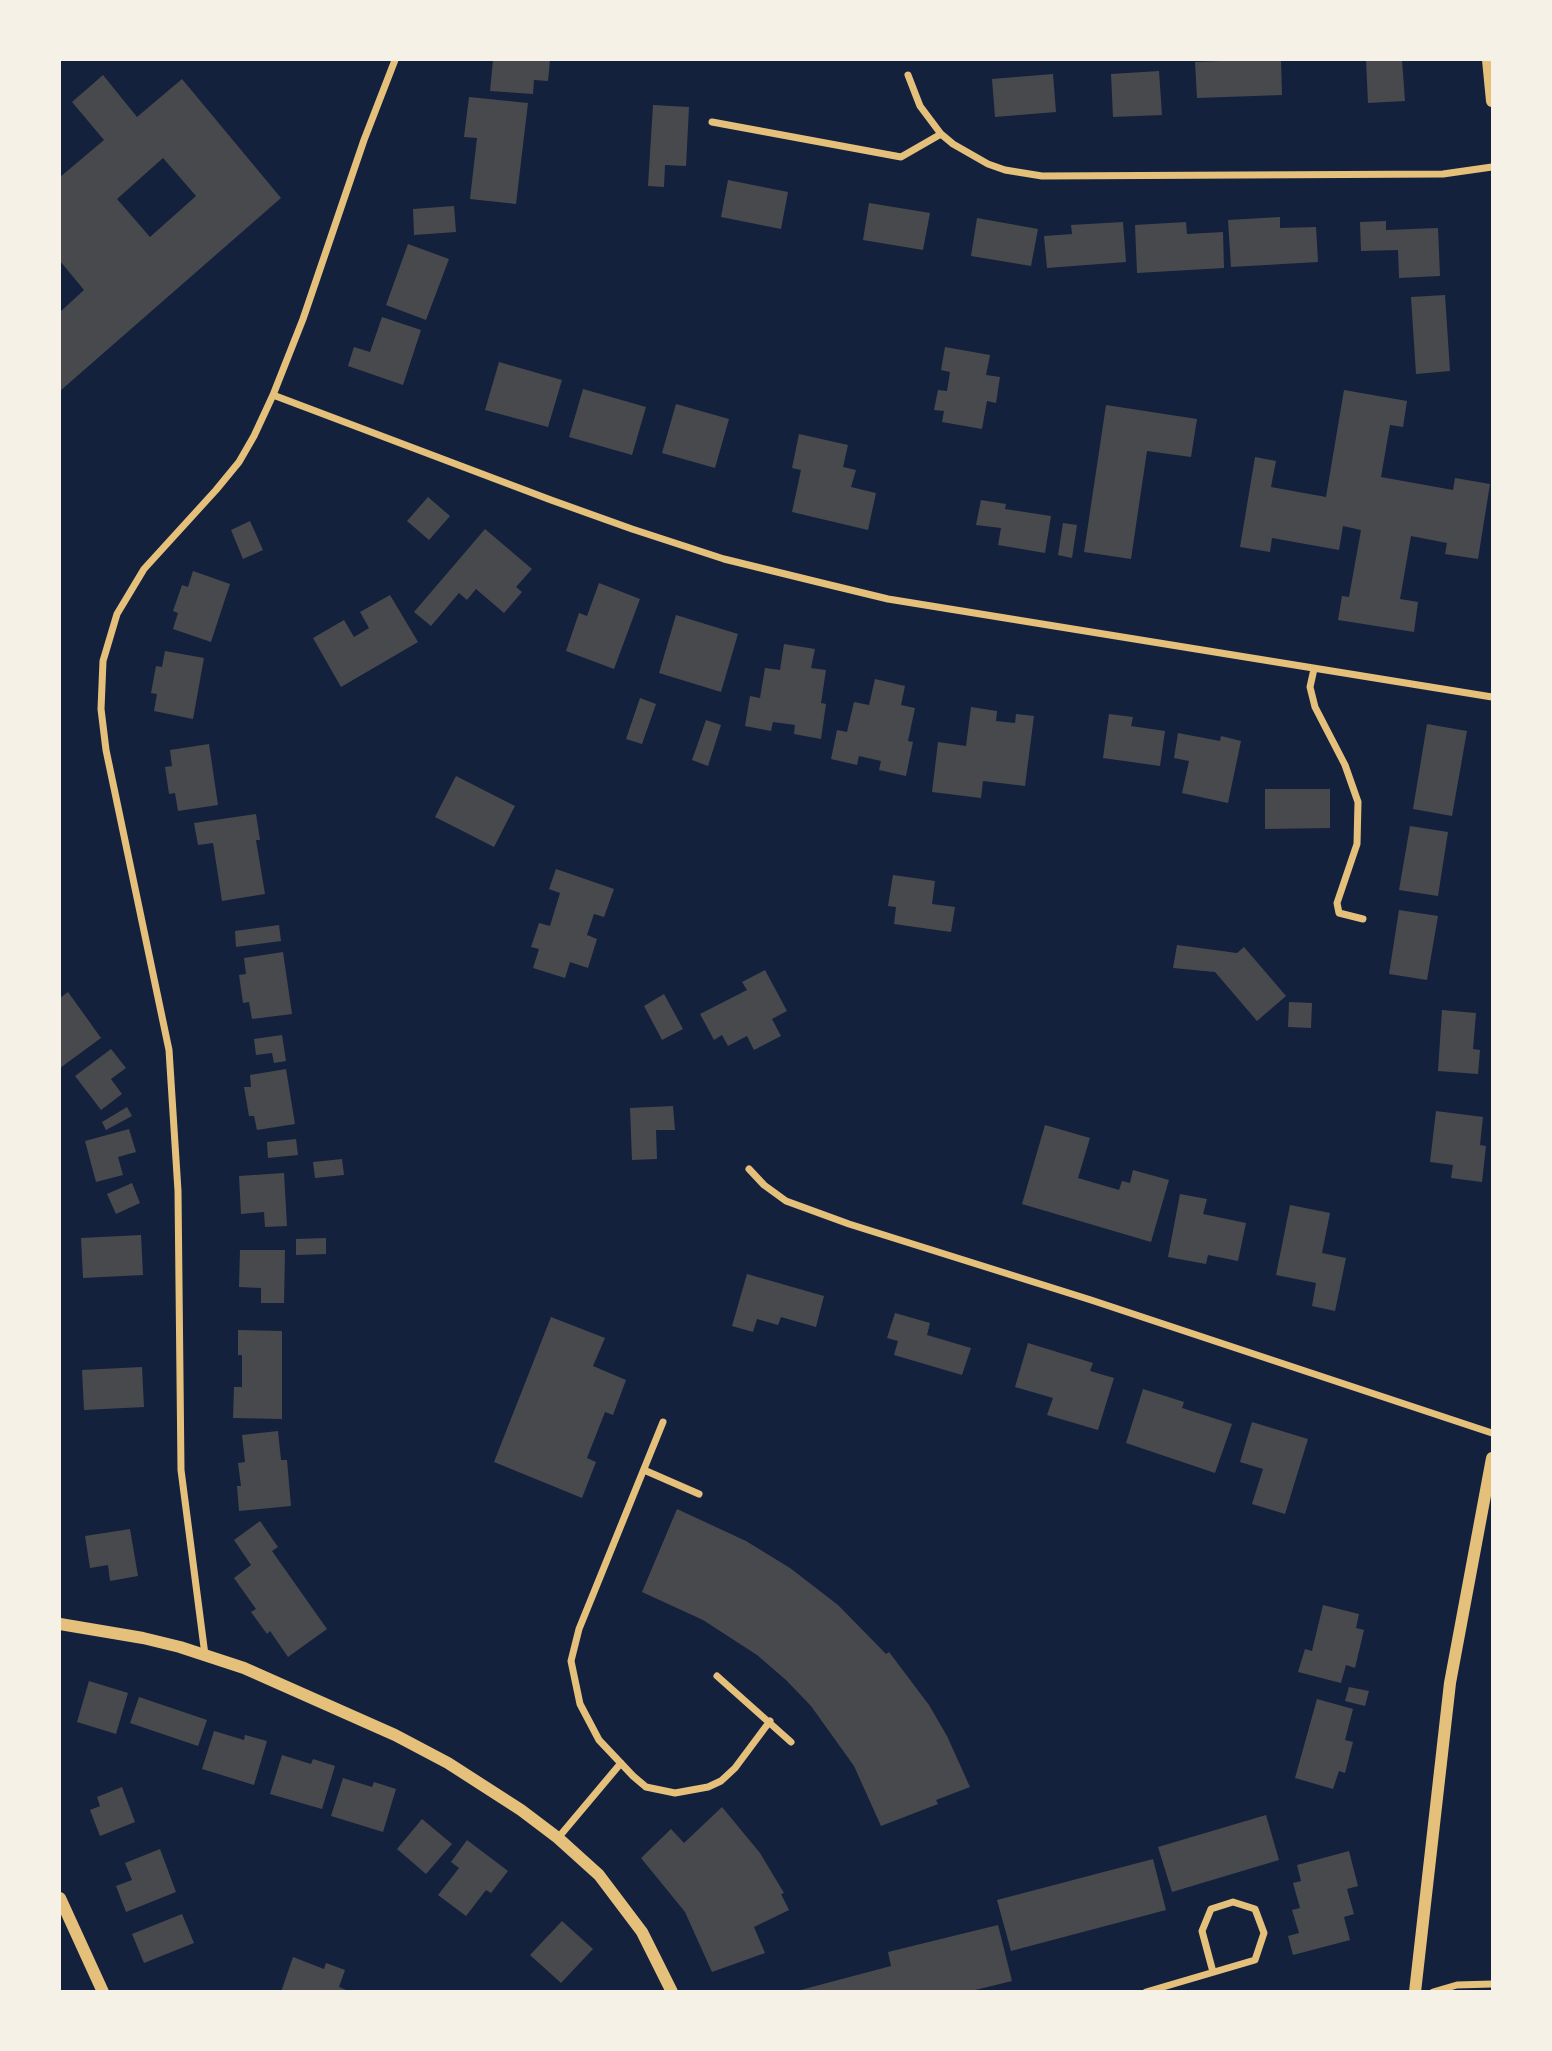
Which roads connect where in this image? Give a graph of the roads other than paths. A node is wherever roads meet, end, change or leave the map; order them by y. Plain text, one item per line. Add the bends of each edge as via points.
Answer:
1 (395, 60) edge
2 (1488, 60) edge
3 (908, 75) dead end
4 (1493, 102) edge
5 (712, 122) dead end
6 (941, 134) junction
7 (1493, 167) edge
8 (273, 395) junction
9 (1314, 669) junction
10 (1493, 696) edge
11 (1363, 919) dead end
12 (749, 1169) dead end
13 (663, 1422) dead end
14 (1493, 1433) edge
15 (1493, 1458) edge
16 (644, 1470) junction
17 (699, 1494) dead end
18 (60, 1624) edge
19 (205, 1655) junction
20 (718, 1676) dead end
21 (770, 1721) junction
22 (791, 1742) dead end
23 (621, 1763) junction
24 (558, 1838) junction
25 (60, 1898) edge
26 (1213, 1972) junction
27 (1493, 1984) edge
28 (103, 1992) edge
29 (672, 1992) edge
30 (1146, 1992) edge
31 (1415, 1992) edge
32 (1433, 1992) edge

1 - 8 street
2 - 4 street
3 - 6 street via 920,106
5 - 6 street via 901,157
6 - 7 street via 988,164 1042,176 1443,174
8 - 9 street via 551,500 724,559 888,599
8 - 19 street via 239,462 144,569 117,614 103,661 101,709 106,750 169,1050 178,1191 181,1471
9 - 10 street
9 - 11 street via 1310,687 1315,707 1358,802 1357,844 1337,903 1339,913
12 - 14 street via 786,1201 824,1215
13 - 16 street
15 - 31 street via 1450,1683
16 - 17 street
16 - 23 street via 579,1629 571,1661 580,1704 599,1740
18 - 19 street via 143,1638
19 - 24 street via 395,1735 448,1763
20 - 21 street
21 - 22 street
21 - 23 street via 735,1768 708,1787 676,1793 646,1787
23 - 24 street
24 - 29 street via 599,1875 625,1908
25 - 28 street
26 - 26 street via 1255,1960 1264,1933 1255,1909 1233,1902 1212,1909 1202,1931
26 - 30 street
27 - 32 street via 1457,1985

